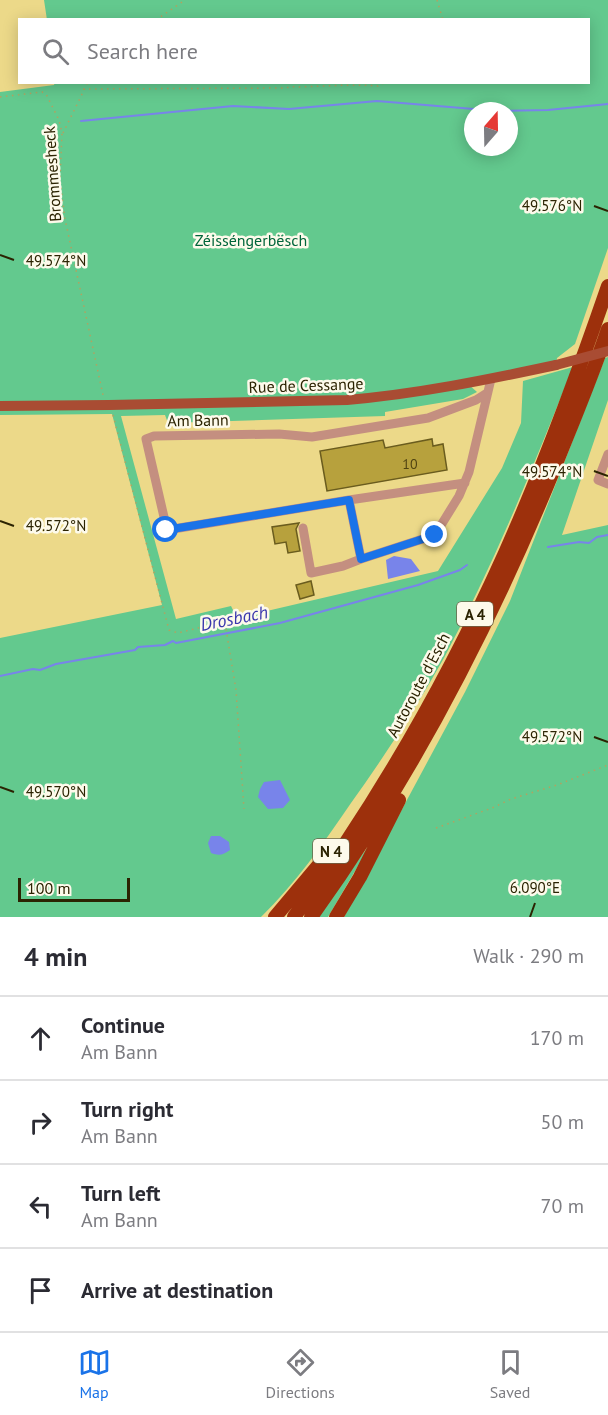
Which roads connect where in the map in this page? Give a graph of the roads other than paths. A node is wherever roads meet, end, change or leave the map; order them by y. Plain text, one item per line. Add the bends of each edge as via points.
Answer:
1 (608, 286) edge
2 (608, 329) edge
3 (608, 351) edge
4 (491, 379) junction
5 (487, 393) junction
6 (0, 406) edge
7 (608, 454) edge
8 (465, 483) junction
9 (608, 484) edge
10 (349, 500) junction
11 (303, 528) dead end
12 (517, 557) junction
13 (361, 559) junction
14 (384, 781) junction
15 (275, 917) edge
16 (294, 917) edge
17 (311, 917) edge
18 (336, 917) edge

1 - 14 highway, Autoroute d'Esch / A 4 via 505,553 443,678
2 - 12 highway, Autoroute d'Esch / A 4
3 - 4 main road, Rue de Cessange, bridge
4 - 5 lane
4 - 6 main road, Rue de Cessange via 347,400 110,408
5 - 8 lane
5 - 10 lane, Am Bann via 428,418 312,437 279,434 146,439 166,530
7 - 9 lane via 598,480
8 - 10 lane, Am Bann
8 - 13 lane via 435,535
10 - 13 lane
11 - 13 lane via 311,573
12 - 17 highway, Autoroute d'Esch / A 4 via 449,696 366,837
12 - 18 highway, A 4 via 499,610
14 - 15 highway, N 4 via 320,866
14 - 16 highway, Autoroute d'Esch / A 4

